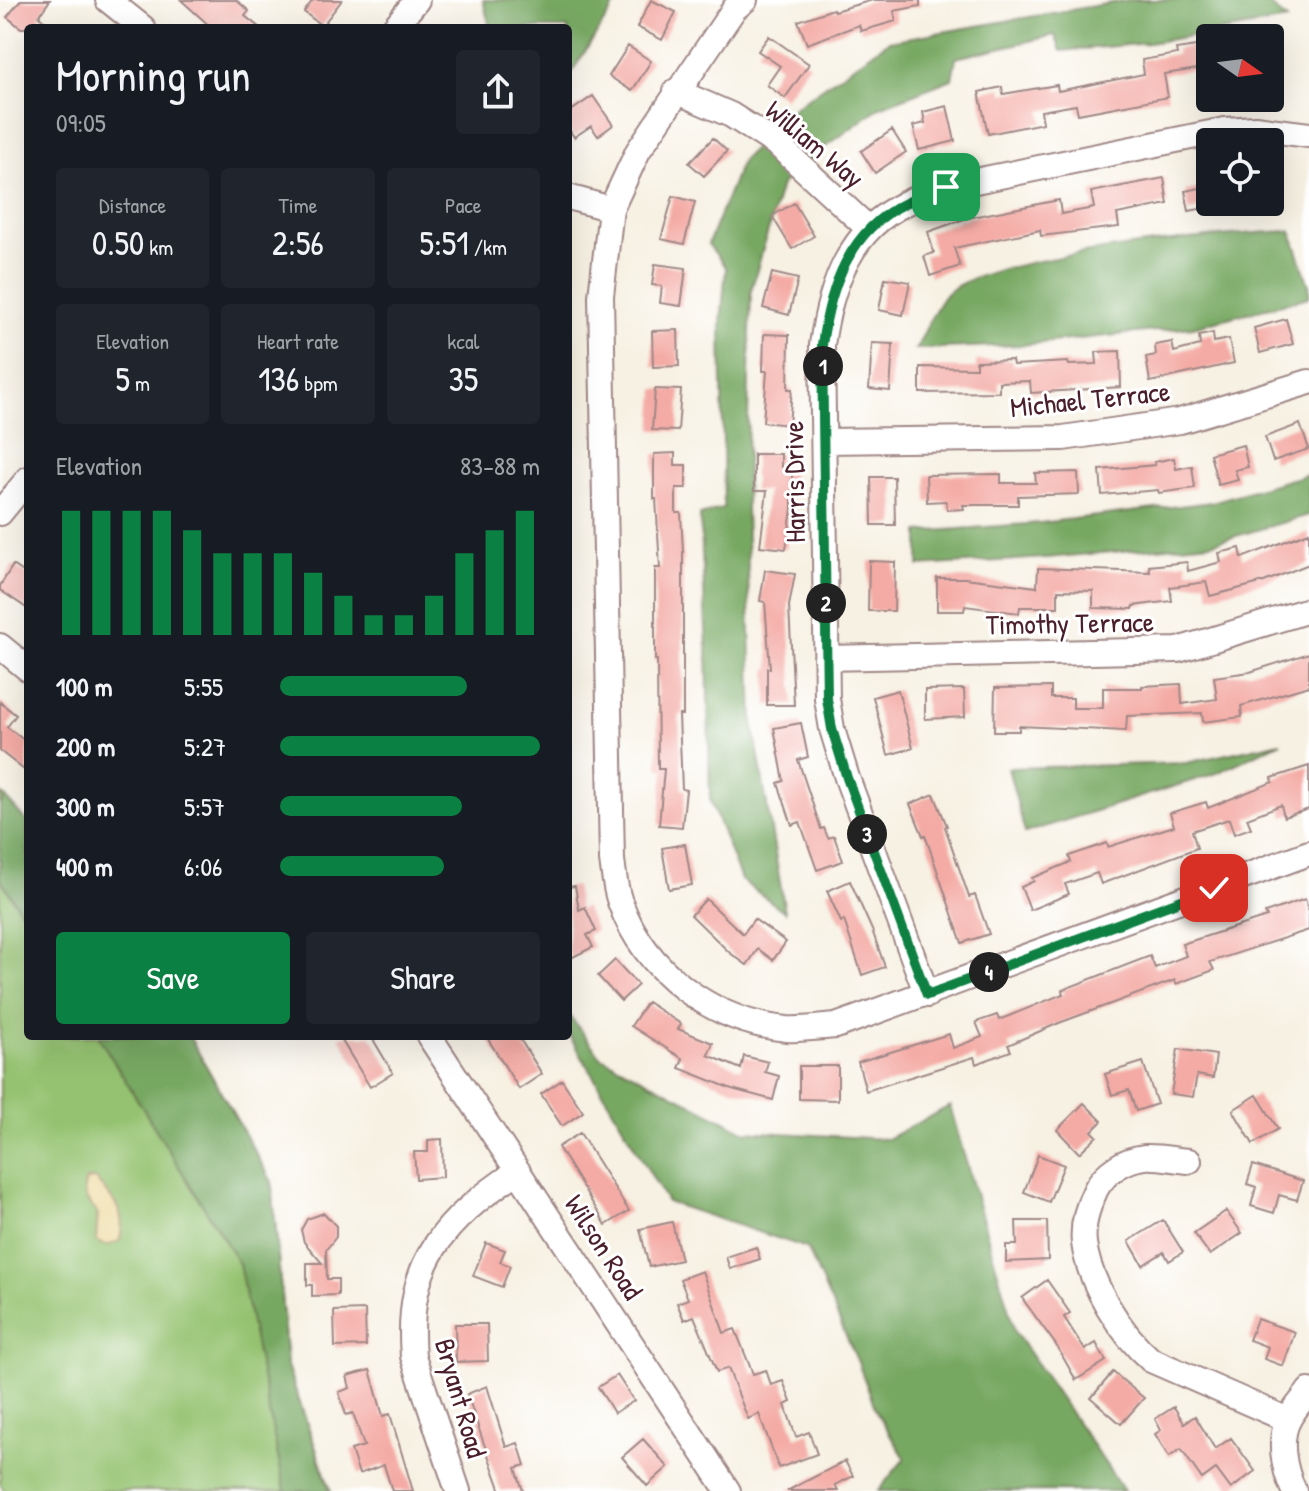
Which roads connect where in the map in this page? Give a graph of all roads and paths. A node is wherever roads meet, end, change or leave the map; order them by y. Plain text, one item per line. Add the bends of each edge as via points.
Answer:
1 (108, 0) edge
2 (417, 0) edge
3 (745, 0) edge
4 (138, 24) edge
5 (397, 24) edge
6 (676, 91) junction
7 (1309, 135) edge
8 (572, 198) edge
9 (611, 209) junction
10 (868, 228) junction
11 (1309, 382) edge
12 (824, 441) junction
13 (24, 484) edge
14 (0, 513) edge
15 (1309, 610) edge
16 (0, 646) edge
17 (826, 658) junction
18 (24, 666) edge
19 (1309, 853) edge
20 (927, 995) junction
21 (432, 1040) edge
22 (1189, 1161) dead end
23 (518, 1171) junction
24 (1309, 1391) edge
25 (1288, 1420) junction
26 (458, 1491) edge
27 (728, 1491) edge
28 (1294, 1491) edge

1 - 4 street
2 - 5 street
3 - 6 street
6 - 9 street via 638,151
6 - 10 street, William Way via 731,115 778,145
7 - 10 street, Harris Drive via 1225,130 946,187 904,204
8 - 9 street
9 - 20 street via 601,296 612,860 618,899 630,926 670,977 696,999 738,1017 787,1029 836,1026
10 - 12 street, Harris Drive via 841,267 827,310 822,345
11 - 12 street, Michael Terrace via 1180,421 1063,438
12 - 17 street, Harris Drive
13 - 14 street
15 - 17 street, Timothy Terrace via 1178,650
16 - 18 street
17 - 20 street, Harris Drive via 827,699 843,766
19 - 20 street
21 - 23 street, Wilson Road
22 - 25 street via 1144,1157 1103,1176 1088,1205 1084,1240 1089,1269 1112,1313 1151,1360
23 - 26 street, Bryant Road via 476,1200 442,1234 417,1284 413,1356
23 - 27 street, Wilson Road
24 - 25 street
25 - 28 street via 1283,1458

